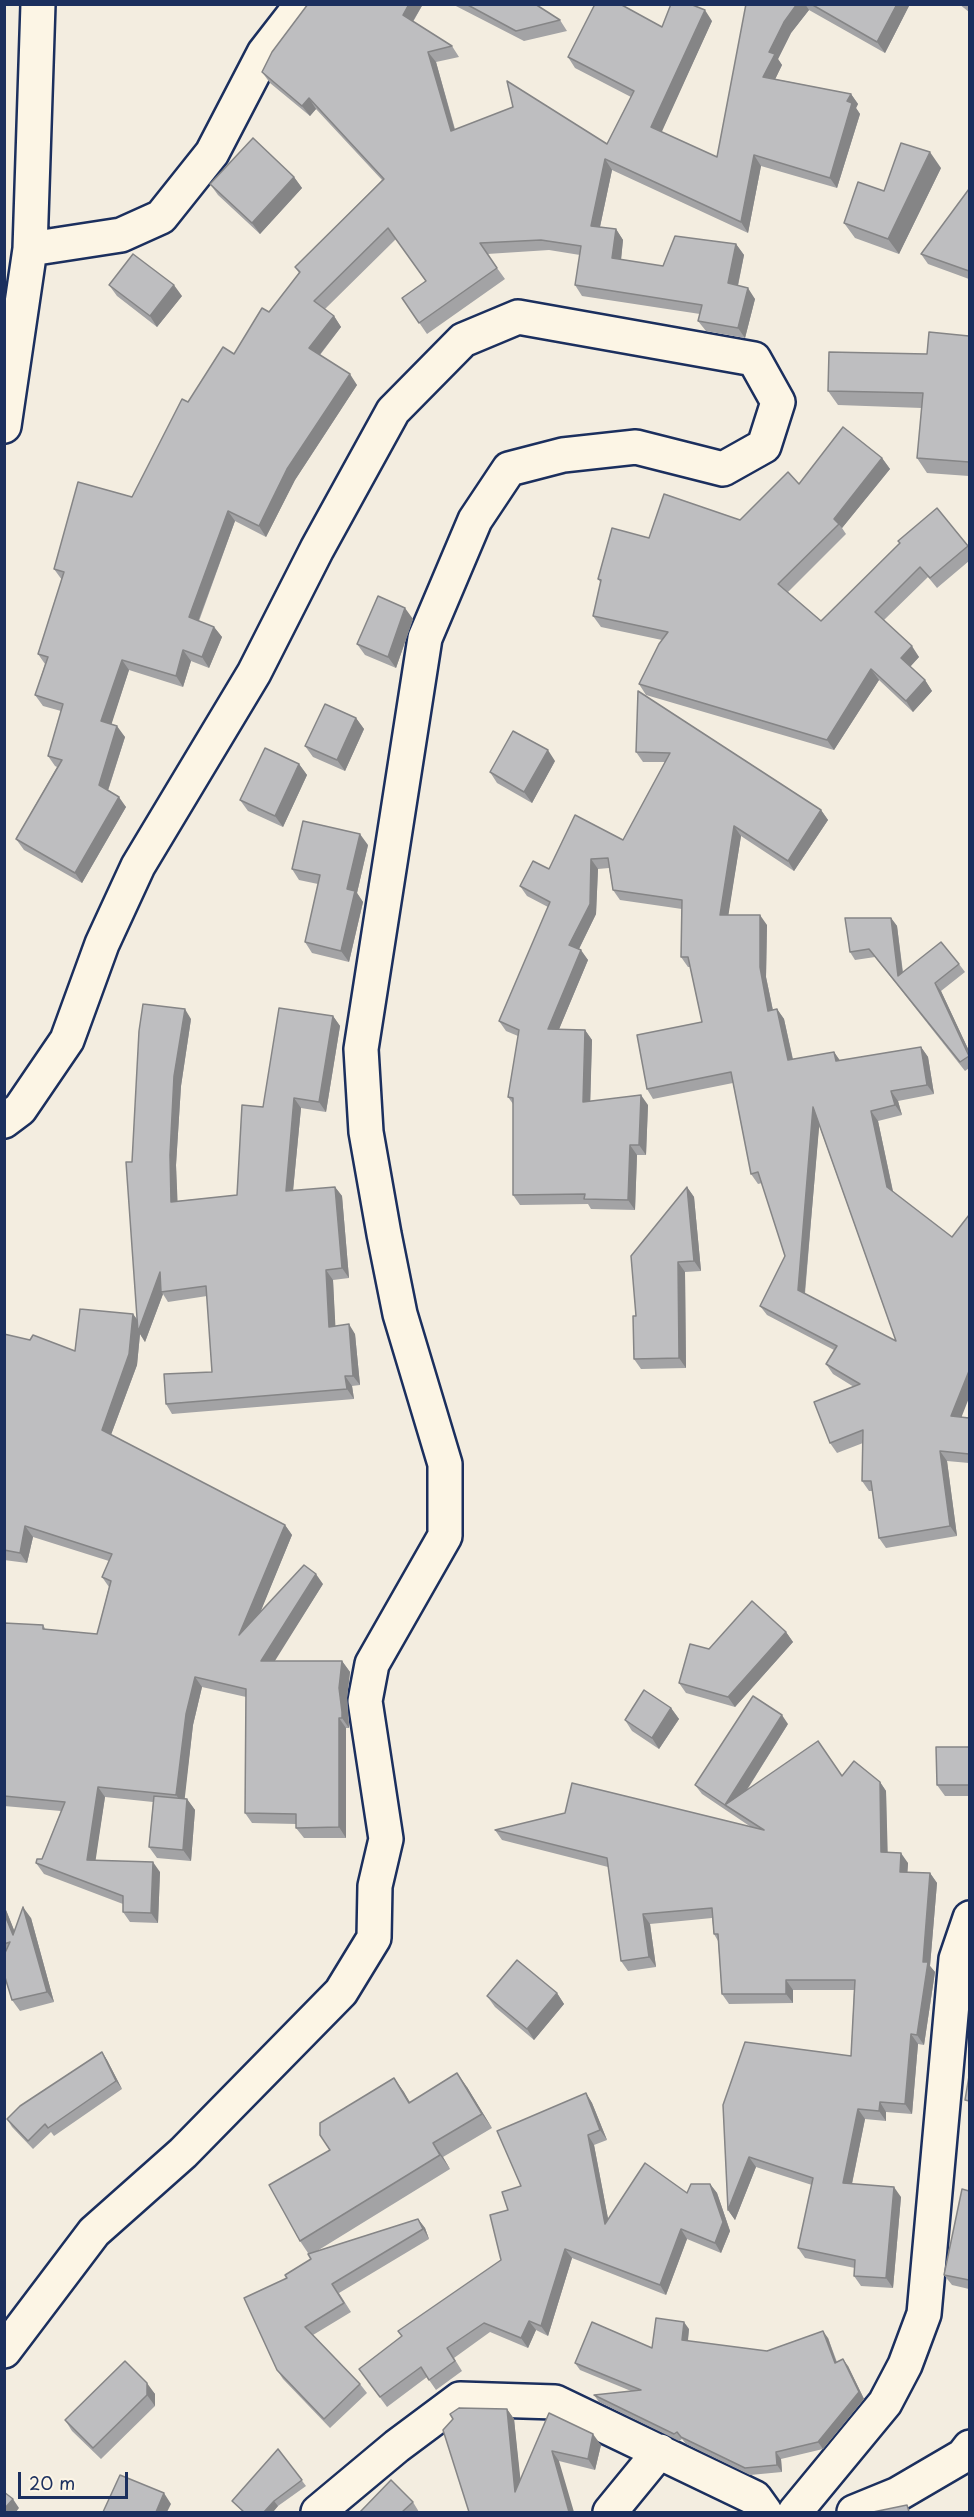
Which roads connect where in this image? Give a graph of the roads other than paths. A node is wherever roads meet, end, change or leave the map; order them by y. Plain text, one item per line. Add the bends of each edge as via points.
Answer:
1 (38, 4) edge
2 (302, 4) edge
3 (30, 249) junction
4 (4, 426) edge
5 (4, 1121) edge
6 (969, 1918) edge
7 (4, 2352) edge
8 (969, 2447) edge
9 (660, 2451) junction
10 (318, 2512) edge
11 (610, 2512) edge
12 (765, 2512) edge
13 (795, 2512) edge
14 (854, 2512) edge

1 - 3 street
2 - 3 street via 264,53 212,153 160,217 121,235
3 - 4 street
5 - 7 street via 20,1109 67,1040 102,944 138,866 254,673 393,411 463,340 518,316 754,359 778,402 764,446 723,469 636,447 563,455 509,469 475,520 425,638 361,1049 366,1132 400,1314 445,1464 445,1536 372,1664 365,1701 386,1839 375,1886 374,1938 341,1992 183,2153 94,2232
6 - 13 street via 956,1959 924,2314 905,2365 885,2403
8 - 14 street via 963,2456 898,2494
9 - 10 street via 555,2402 460,2399
9 - 11 street
9 - 12 street via 755,2498

